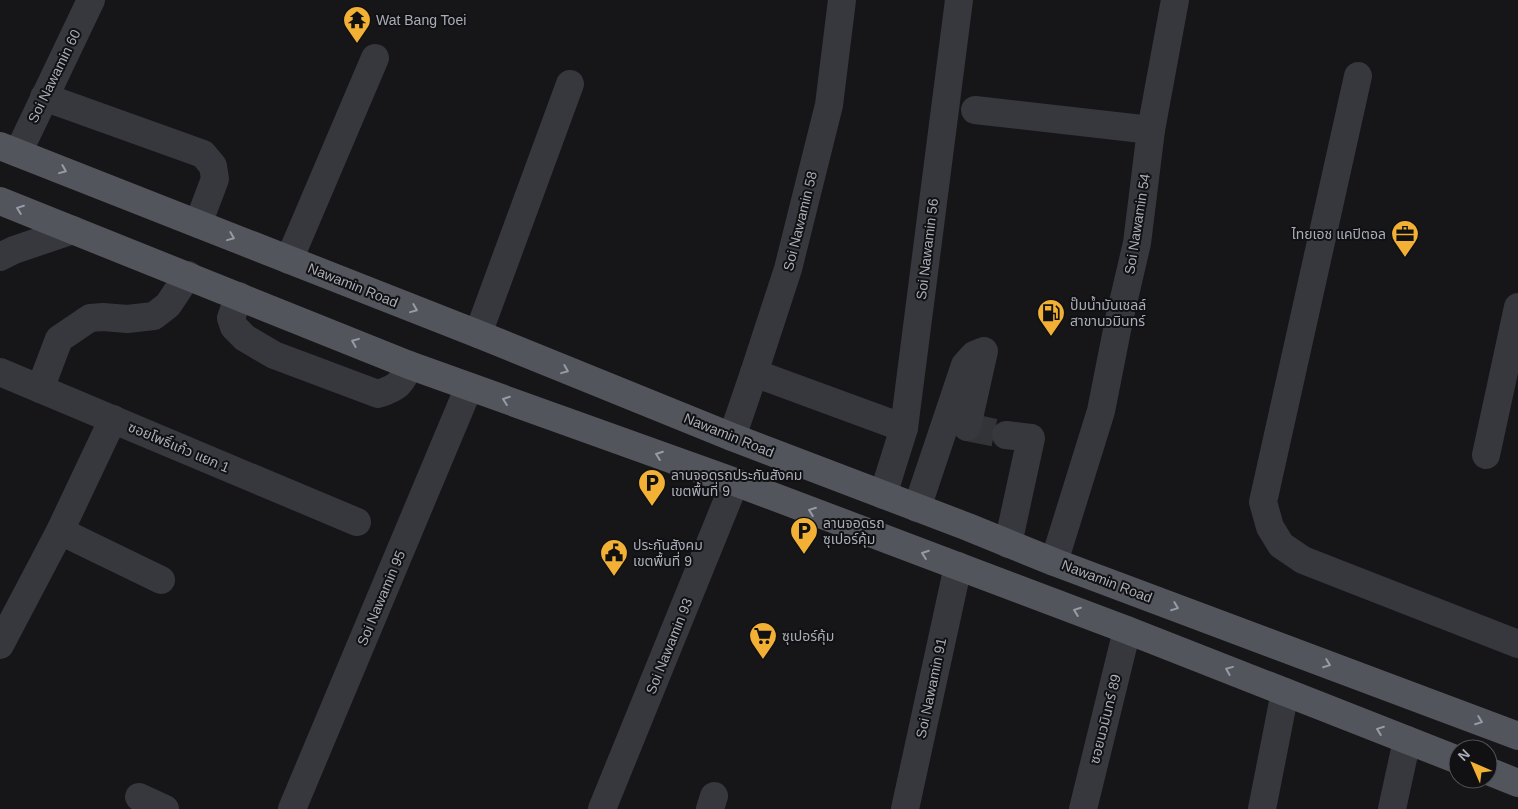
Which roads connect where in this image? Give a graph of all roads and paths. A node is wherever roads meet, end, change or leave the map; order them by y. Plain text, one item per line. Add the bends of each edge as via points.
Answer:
1 (91, 0) edge
2 (842, 0) edge
3 (960, 0) edge
4 (1175, 0) edge
5 (375, 58) dead end
6 (1358, 76) dead end
7 (570, 84) dead end
8 (44, 97) junction
9 (975, 110) dead end
10 (1150, 130) junction
11 (9, 149) edge
12 (0, 201) edge
13 (198, 224) junction
14 (73, 230) junction
15 (0, 257) edge
16 (289, 260) junction
17 (188, 275) junction
18 (239, 296) junction
19 (1518, 307) edge
20 (478, 334) junction
21 (409, 364) junction
22 (0, 372) edge
23 (754, 374) junction
24 (469, 387) junction
25 (40, 389) junction
26 (112, 419) junction
27 (968, 427) dead end
28 (904, 428) junction
29 (1006, 435) tunnel mouth
30 (732, 437) junction
31 (1486, 455) dead end
32 (735, 482) junction
33 (883, 495) junction
34 (917, 508) junction
35 (357, 522) dead end
36 (968, 527) junction
37 (60, 531) junction
38 (1008, 544) junction
39 (1054, 562) junction
40 (958, 566) junction
41 (161, 580) dead end
42 (1127, 630) junction
43 (1518, 644) edge
44 (0, 645) edge
45 (1285, 692) junction
46 (1518, 736) edge
47 (1407, 740) junction
48 (1448, 756) edge
49 (1498, 776) edge
50 (1518, 783) edge
51 (139, 798) dead end
52 (165, 809) edge
53 (292, 809) edge
54 (602, 809) edge
55 (905, 809) edge
56 (1083, 809) edge
57 (1262, 809) edge
58 (1392, 809) edge

1 - 8 street, Soi Nawamin 60
2 - 23 street, Soi Nawamin 58 via 829,105 788,269
3 - 28 street, Soi Nawamin 56
4 - 10 street, Soi Nawamin 54
5 - 16 street
6 - 43 street via 1263,502 1270,527 1281,545 1303,560
7 - 20 street
8 - 11 street, Soi Nawamin 60
8 - 13 street via 203,154 213,166 215,179
9 - 10 street
10 - 39 street, Soi Nawamin 54 via 1137,243 1101,411
11 -> 13 main road, Nawamin Road
14 -> 12 main road
13 -> 16 main road, Nawamin Road
14 - 15 street
14 - 17 main road
16 -> 20 main road, Nawamin Road
17 - 18 main road
17 - 25 street via 168,305 154,316 90,318 59,339
21 -> 18 main road
18 - 21 street via 231,318 234,328 274,355 378,394 393,389 404,379
19 - 31 street
20 -> 30 main road, Nawamin Road
21 - 24 main road
22 - 25 street, ซอยโพธิ์แก้ว แยก 1
23 - 28 street
23 - 30 street, Soi Nawamin 58
32 -> 24 main road
24 - 53 street, Soi Nawamin 95
25 - 26 street, ซอยโพธิ์แก้ว แยก 1
26 - 35 street, ซอยโพธิ์แก้ว แยก 1
26 - 37 street
27 - 34 street via 984,351 974,355 965,365
28 - 33 street, Soi Nawamin 56
29 - 38 street via 1031,438
30 - 33 main road, Nawamin Road
40 -> 32 main road
32 - 54 street, Soi Nawamin 93
33 - 34 main road, Nawamin Road
34 - 36 main road, Nawamin Road
36 - 38 main road, Nawamin Road
36 - 40 main road
37 - 41 street
37 - 44 street
38 - 39 main road, Nawamin Road
39 -> 46 main road, Nawamin Road
42 -> 40 main road
40 - 55 street, Soi Nawamin 91
45 -> 42 main road
42 - 56 street, ซอยนวมินทร์ 89
47 -> 45 main road
45 - 57 street
47 - 48 main road
47 - 58 street
49 - 50 main road
51 - 52 street

